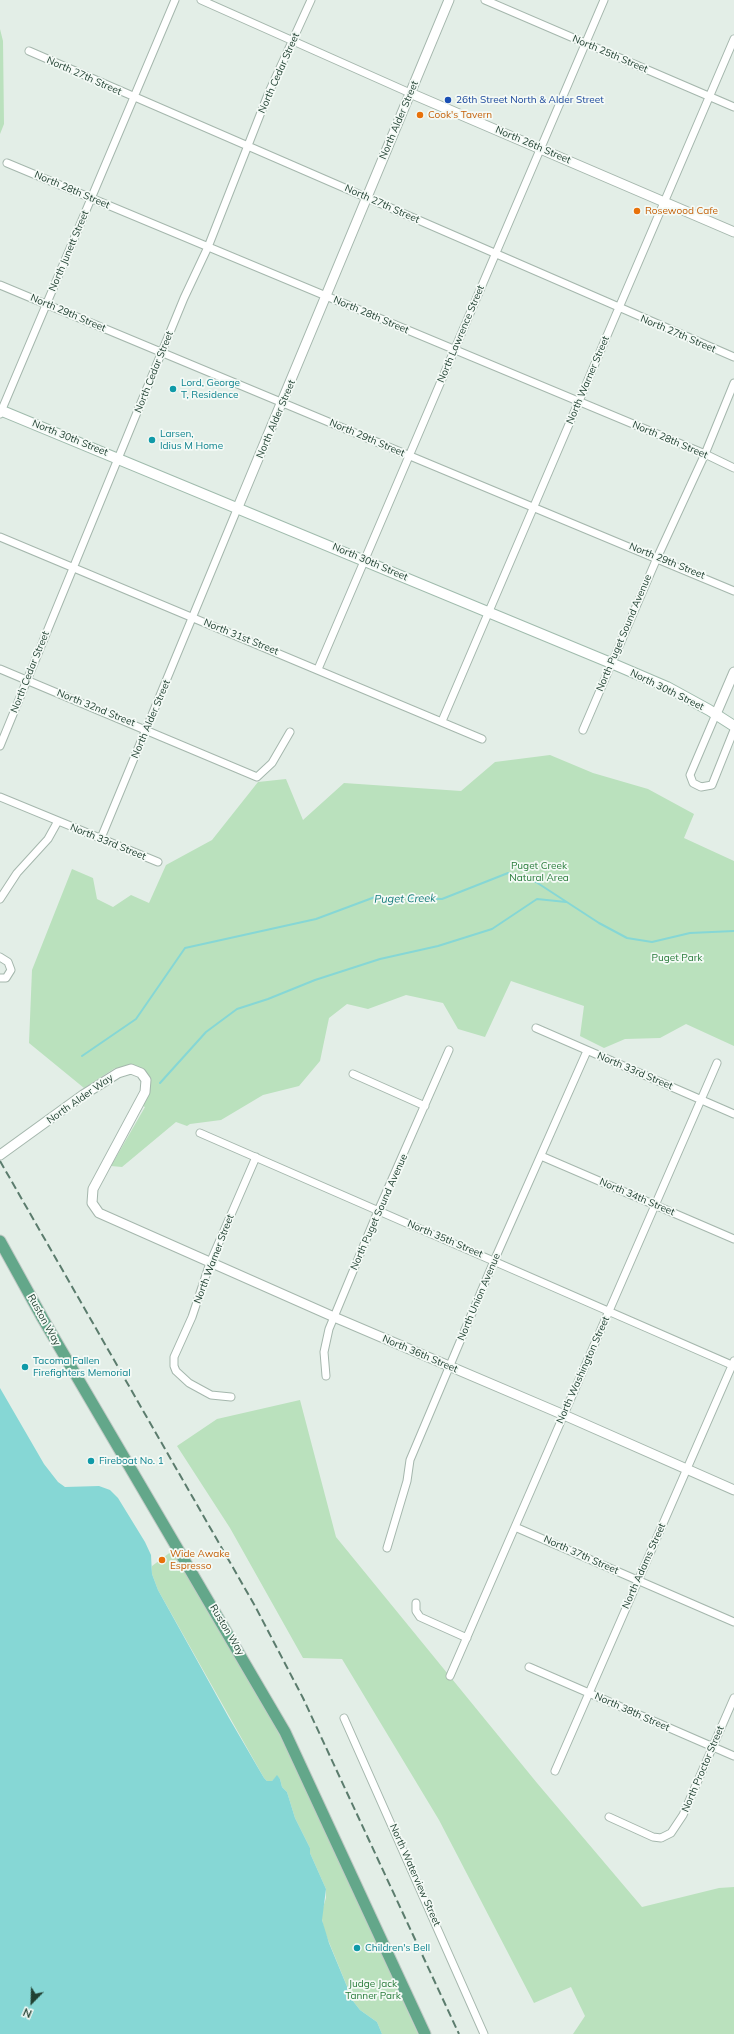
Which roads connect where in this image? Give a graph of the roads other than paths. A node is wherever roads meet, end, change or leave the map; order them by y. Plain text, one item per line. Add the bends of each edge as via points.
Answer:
1 (176, 0) edge
2 (201, 0) edge
3 (311, 0) edge
4 (449, 0) edge
5 (485, 0) edge
6 (604, 0) edge
7 (734, 39) edge
8 (294, 40) junction
9 (585, 43) junction
10 (29, 51) dead end
11 (410, 93) junction
12 (709, 97) junction
13 (134, 98) junction
14 (734, 108) edge
15 (249, 147) junction
16 (540, 148) junction
17 (7, 163) dead end
18 (91, 198) junction
19 (366, 198) junction
20 (665, 201) junction
21 (734, 232) edge
22 (208, 247) junction
23 (495, 254) junction
24 (0, 285) edge
25 (326, 296) junction
26 (46, 304) junction
27 (618, 308) junction
28 (454, 350) junction
29 (162, 352) junction
30 (734, 357) edge
31 (734, 383) edge
32 (578, 401) junction
33 (283, 402) junction
34 (1, 411) edge
35 (705, 454) junction
36 (409, 456) junction
37 (118, 458) junction
38 (734, 468) edge
39 (533, 506) junction
40 (238, 507) junction
41 (0, 537) edge
42 (657, 558) junction
43 (365, 560) junction
44 (74, 567) junction
45 (734, 591) edge
46 (488, 611) junction
47 (193, 617) junction
48 (611, 663) junction
49 (0, 669) edge
50 (318, 669) junction
51 (734, 672) edge
52 (27, 680) junction
53 (716, 714) junction
54 (442, 721) junction
55 (734, 726) edge
56 (147, 729) junction
57 (583, 730) dead end
58 (734, 730) edge
59 (290, 732) dead end
60 (482, 739) dead end
61 (0, 746) edge
62 (0, 797) edge
63 (58, 821) junction
64 (101, 838) junction
65 (158, 862) dead end
66 (0, 899) edge
67 (0, 957) edge
68 (0, 978) edge
69 (536, 1028) dead end
70 (449, 1050) dead end
71 (587, 1051) junction
72 (717, 1063) dead end
73 (353, 1074) dead end
74 (701, 1100) junction
75 (425, 1106) junction
76 (734, 1114) edge
77 (200, 1133) dead end
78 (0, 1155) edge
79 (541, 1156) junction
80 (256, 1157) junction
81 (655, 1205) junction
82 (378, 1211) junction
83 (107, 1217) joint
84 (734, 1239) edge
85 (0, 1241) edge
86 (494, 1261) junction
87 (210, 1263) junction
88 (609, 1311) junction
89 (334, 1317) junction
90 (733, 1364) edge
91 (450, 1367) junction
92 (326, 1376) dead end
93 (231, 1397) dead end
94 (564, 1415) junction
95 (686, 1470) junction
96 (734, 1490) edge
97 (515, 1527) junction
98 (387, 1548) dead end
99 (638, 1580) junction
100 (416, 1603) dead end
101 (734, 1622) edge
102 (467, 1638) junction
103 (529, 1667) dead end
104 (450, 1676) dead end
105 (589, 1693) junction
106 (734, 1698) edge
107 (344, 1718) dead end
108 (713, 1747) junction
109 (734, 1756) edge
110 (555, 1772) dead end
111 (609, 1817) dead end
112 (425, 2034) edge
113 (484, 2034) edge

1 - 13 street, North Junett Street
2 - 8 street, North 26th Street
3 - 8 street, North Cedar Street
4 - 11 street, North Alder Street
5 - 9 street, North 25th Street
6 - 9 street, North Lawrence Street
7 - 12 street, North Warner Street
8 - 11 street, North 26th Street
8 - 15 street, North Cedar Street via 269,92
9 - 12 street, North 25th Street
9 - 16 street, North Lawrence Street
10 - 13 street, North 27th Street
11 - 16 street, North 26th Street
11 - 19 street, North Alder Street
12 - 14 street, North 25th Street
12 - 20 street, North Warner Street
13 - 15 street, North 27th Street
13 - 18 street, North Junett Street
15 - 19 street, North 27th Street
15 - 22 street, North Cedar Street
16 - 20 street, North 26th Street
16 - 23 street, North Lawrence Street
17 - 18 street, North 28th Street
18 - 22 street, North 28th Street
18 - 26 street, North Junett Street
19 - 23 street, North 27th Street
19 - 25 street, North Alder Street
20 - 21 street, North 26th Street
20 - 27 street, North Warner Street
22 - 25 street, North 28th Street
22 - 29 street, North Cedar Street
23 - 27 street, North 27th Street
23 - 28 street, North Lawrence Street
24 - 26 street, North 29th Street
25 - 28 street, North 28th Street
25 - 33 street, North Alder Street
26 - 29 street, North 29th Street
26 - 34 street, North Junett Street
27 - 30 street, North 27th Street
27 - 32 street, North Warner Street
28 - 32 street, North 28th Street
28 - 36 street, North Lawrence Street
29 - 33 street, North 29th Street
29 - 37 street, North Cedar Street
31 - 35 street, North Puget Sound Avenue
32 - 35 street, North 28th Street
32 - 39 street, North Warner Street
33 - 36 street, North 29th Street
33 - 40 street, North Alder Street
34 - 37 main road, North 30th Street
35 - 38 street, North 28th Street
35 - 42 street, North Puget Sound Avenue
36 - 39 street, North 29th Street
36 - 43 street, North Lawrence Street
37 - 40 main road, North 30th Street
37 - 44 street, North Cedar Street
39 - 42 street, North 29th Street
39 - 46 street, North Warner Street
40 - 43 main road, North 30th Street
40 - 47 street, North Alder Street
41 - 44 street, North 31st Street
42 - 45 street, North 29th Street
42 - 48 street, North Puget Sound Avenue
43 - 46 main road, North 30th Street
43 - 50 street, North Lawrence Street
44 - 47 street, North 31st Street
44 - 52 street, North Cedar Street
46 - 48 main road, North 30th Street
46 - 54 street, North Warner Street
47 - 50 street, North 31st Street
47 - 56 street, North Alder Street
48 - 53 main road, North 30th Street
48 - 57 street, North Puget Sound Avenue
49 - 52 street, North 32nd Street
50 - 54 street, North 31st Street
51 - 53 street
52 - 56 street, North 32nd Street
52 - 61 street, North Cedar Street
53 - 55 main road, North 30th Street
53 - 58 street via 690,775 693,783 705,788 712,785
54 - 60 street, North 31st Street
56 - 59 street, North 32nd Street via 257,777 272,763
56 - 64 street, North Alder Street
62 - 63 street, North 33rd Street
63 - 64 street, North 33rd Street
63 - 66 street, North 33rd Street via 48,839 16,873
64 - 65 street, North 33rd Street
67 - 68 street via 8,962 11,970 6,978
69 - 71 street, North 33rd Street
70 - 75 street, North Puget Sound Avenue
71 - 74 street, North 33rd Street
71 - 79 street, North Union Avenue
72 - 74 street, North Washington Street
73 - 75 street
74 - 76 street, North 33rd Street
74 - 81 street, North Washington Street
75 - 82 street, North Puget Sound Avenue
77 - 80 street, North 35th Street
78 - 83 street, North Alder Way via 118,1073 131,1069 145,1077 146,1087 142,1097 93,1189 93,1206
79 - 81 street, North 34th Street
79 - 86 street, North Union Avenue
80 - 82 street, North 35th Street
80 - 87 street, North Warner Street
81 - 84 street, North 34th Street
81 - 88 street, North Washington Street
82 - 86 street, North 35th Street
82 - 89 street, North Puget Sound Avenue
83 - 87 street, North 36th Street
85 - 112 main road, Ruston Way via 285,1732
86 - 88 street, North 35th Street
86 - 91 street, North Union Avenue
87 - 89 street, North 36th Street
87 - 93 street, North Warner Street via 192,1317 173,1361 179,1375 195,1387 211,1395
88 - 90 street, North 35th Street
88 - 94 street, North Washington Street
89 - 91 street, North 36th Street
89 - 92 street, North Puget Sound Avenue via 325,1344
90 - 95 street, North Adams Street
91 - 94 street, North 36th Street
91 - 98 street, North Union Avenue via 409,1463 407,1481
94 - 95 street, North 36th Street
94 - 97 street, North Washington Street
95 - 96 street, North 36th Street
95 - 99 street, North Adams Street
97 - 99 street, North 37th Street
97 - 102 street, North Washington Street
99 - 101 street, North 37th Street
99 - 105 street, North Adams Street
100 - 102 street via 416,1611 420,1618
102 - 104 street, North Washington Street
103 - 105 street, North 38th Street
105 - 108 street, North 38th Street
105 - 110 street, North Adams Street
106 - 108 street, North Proctor Street
107 - 113 street, North Waterview Street
108 - 109 street, North 38th Street
108 - 111 street, North Proctor Street via 683,1815 668,1836 650,1836

